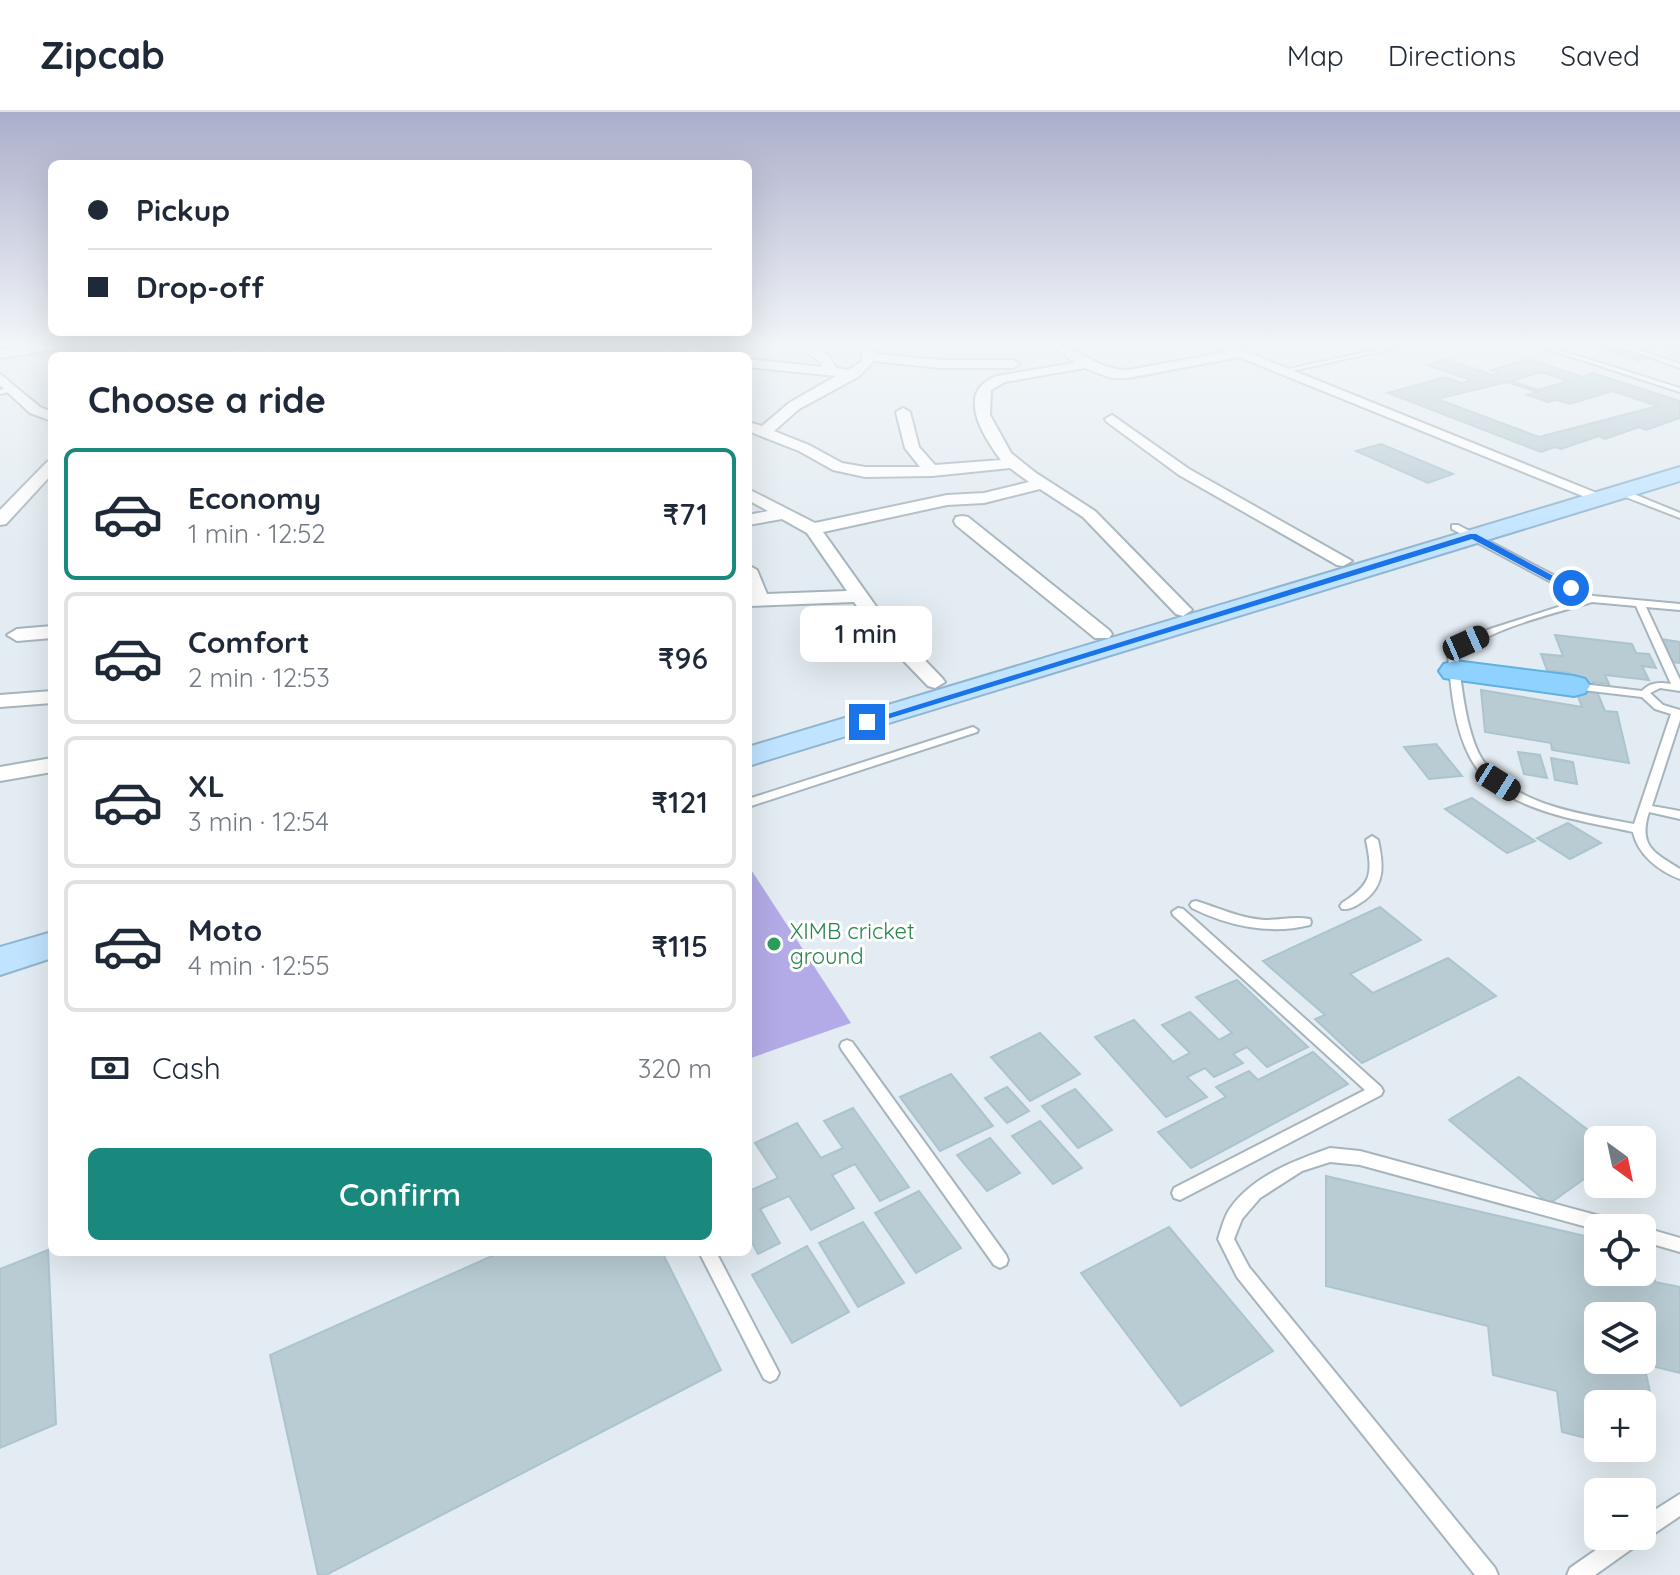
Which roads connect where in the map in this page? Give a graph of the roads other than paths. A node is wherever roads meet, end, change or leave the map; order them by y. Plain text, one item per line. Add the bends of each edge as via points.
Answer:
1 (786, 413) edge
2 (903, 413) edge
3 (982, 413) edge
4 (1393, 413) edge
5 (1112, 419) dead end
6 (752, 428) edge
7 (764, 432) junction
8 (1680, 460) edge
9 (1009, 464) junction
10 (932, 471) junction
11 (1680, 474) edge
12 (44, 483) edge
13 (1042, 484) junction
14 (1601, 493) junction
15 (22, 495) junction
16 (752, 496) edge
17 (0, 498) edge
18 (786, 513) junction
19 (1680, 516) edge
20 (752, 519) edge
21 (0, 520) edge
22 (962, 521) dead end
23 (813, 529) junction
24 (1464, 532) junction
25 (1343, 561) junction
26 (860, 596) junction
27 (1591, 599) junction
28 (754, 600) edge
29 (1639, 602) junction
30 (1680, 607) edge
31 (1183, 610) junction
32 (48, 632) edge
33 (1102, 634) junction
34 (17, 635) dead end
35 (1455, 671) junction
36 (935, 682) junction
37 (1574, 686) joint
38 (1679, 687) edge
39 (1645, 694) junction
40 (48, 697) edge
41 (0, 701) edge
42 (1679, 713) edge
43 (973, 730) dead end
44 (752, 736) edge
45 (752, 756) edge
46 (48, 766) edge
47 (0, 774) edge
48 (752, 802) edge
49 (1645, 808) junction
50 (1680, 815) edge
51 (1638, 829) junction
52 (1372, 840) dead end
53 (1680, 875) edge
54 (1196, 905) dead end
55 (1346, 906) dead end
56 (1178, 912) dead end
57 (1305, 922) dead end
58 (48, 946) edge
59 (0, 961) edge
60 (48, 966) edge
61 (0, 980) edge
62 (847, 1046) dead end
63 (1180, 1193) dead end
64 (1584, 1219) edge
65 (1656, 1238) edge
66 (1680, 1245) edge
67 (709, 1256) edge
68 (1000, 1260) dead end
69 (770, 1373) dead end
70 (1680, 1504) edge
71 (1656, 1520) edge
72 (1613, 1550) edge
73 (1488, 1575) edge
74 (1577, 1575) edge

1 - 7 street
2 - 10 street via 912,448
3 - 9 street
4 - 14 street
5 - 25 street via 1197,480
6 - 7 street
7 - 10 street via 850,470
8 - 14 street
9 - 10 street
9 - 13 street
11 - 14 street
12 - 15 street
13 - 23 street
13 - 31 street via 1087,513
14 - 19 lane
14 - 24 street
15 - 17 street
15 - 21 street
16 - 18 street
18 - 20 street
18 - 23 street
22 - 33 street
23 - 26 street
24 - 25 street
24 - 27 lane
24 - 45 street
25 - 31 street
26 - 28 street
26 - 36 street via 878,623
27 - 29 lane
27 - 35 lane via 1466,643 1453,655
29 - 30 lane
29 - 38 lane
31 - 33 street
32 - 34 street
33 - 36 street
35 - 37 main road
35 - 51 lane via 1478,763 1498,782 1551,808
36 - 44 street
37 - 39 lane
38 - 39 lane via 1651,686
39 - 42 lane via 1659,707
40 - 41 street
42 - 49 lane
43 - 48 lane
46 - 47 street
49 - 50 lane
49 - 51 lane
51 - 53 lane via 1639,843 1649,854
52 - 55 lane via 1379,872 1372,887
54 - 57 lane via 1244,922
56 - 63 lane via 1376,1091
58 - 59 street
60 - 61 street
62 - 68 lane
64 - 73 lane via 1360,1158 1330,1155 1297,1166 1254,1193 1235,1215 1226,1239 1243,1272
65 - 66 lane
67 - 69 lane
70 - 71 lane
72 - 74 lane

